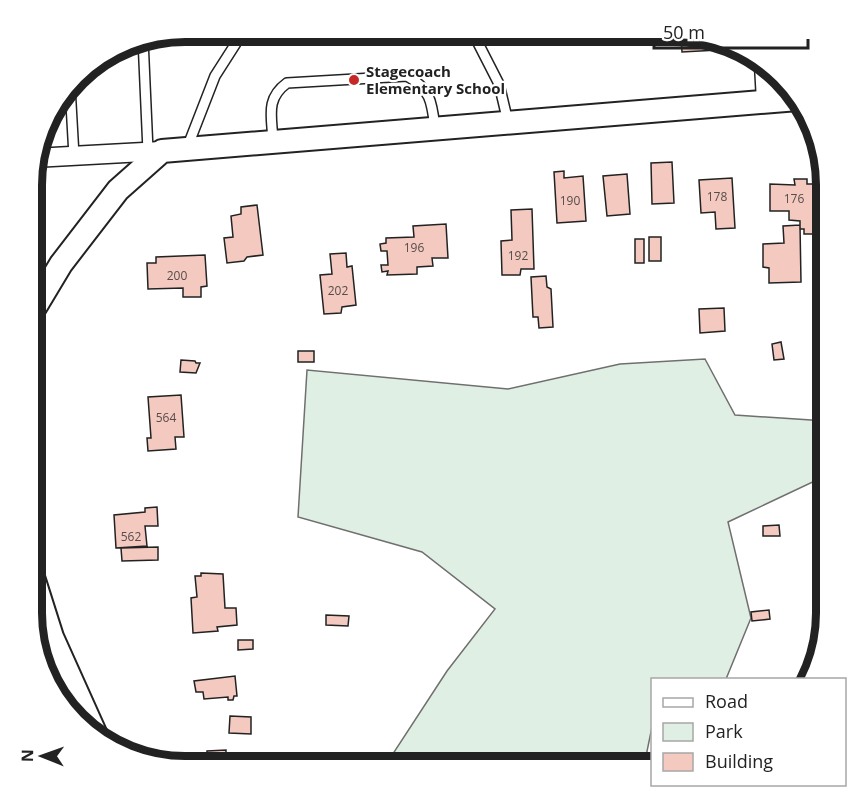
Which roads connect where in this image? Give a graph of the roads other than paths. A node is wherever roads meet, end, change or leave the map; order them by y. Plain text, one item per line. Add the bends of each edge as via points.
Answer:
1 (237, 42) edge
2 (478, 42) edge
3 (144, 49) edge
4 (765, 75) edge
5 (71, 99) edge
6 (788, 99) edge
7 (766, 100) junction
8 (508, 122) junction
9 (435, 128) junction
10 (273, 141) junction
11 (187, 148) junction
12 (155, 151) junction
13 (74, 156) junction
14 (45, 157) edge
15 (42, 296) edge
16 (42, 608) edge
17 (88, 718) edge

1 - 11 lane via 215,76
2 - 8 lane via 499,84
3 - 12 lane
4 - 7 street
5 - 13 lane
6 - 7 street
7 - 8 street
8 - 9 street
9 - 10 street
9 - 10 lane via 432,100 419,82 407,76 287,83 276,91 272,103
10 - 11 street
11 - 12 street
12 - 13 street
12 - 15 street via 118,190 61,264
13 - 14 street
16 - 17 street via 51,638

